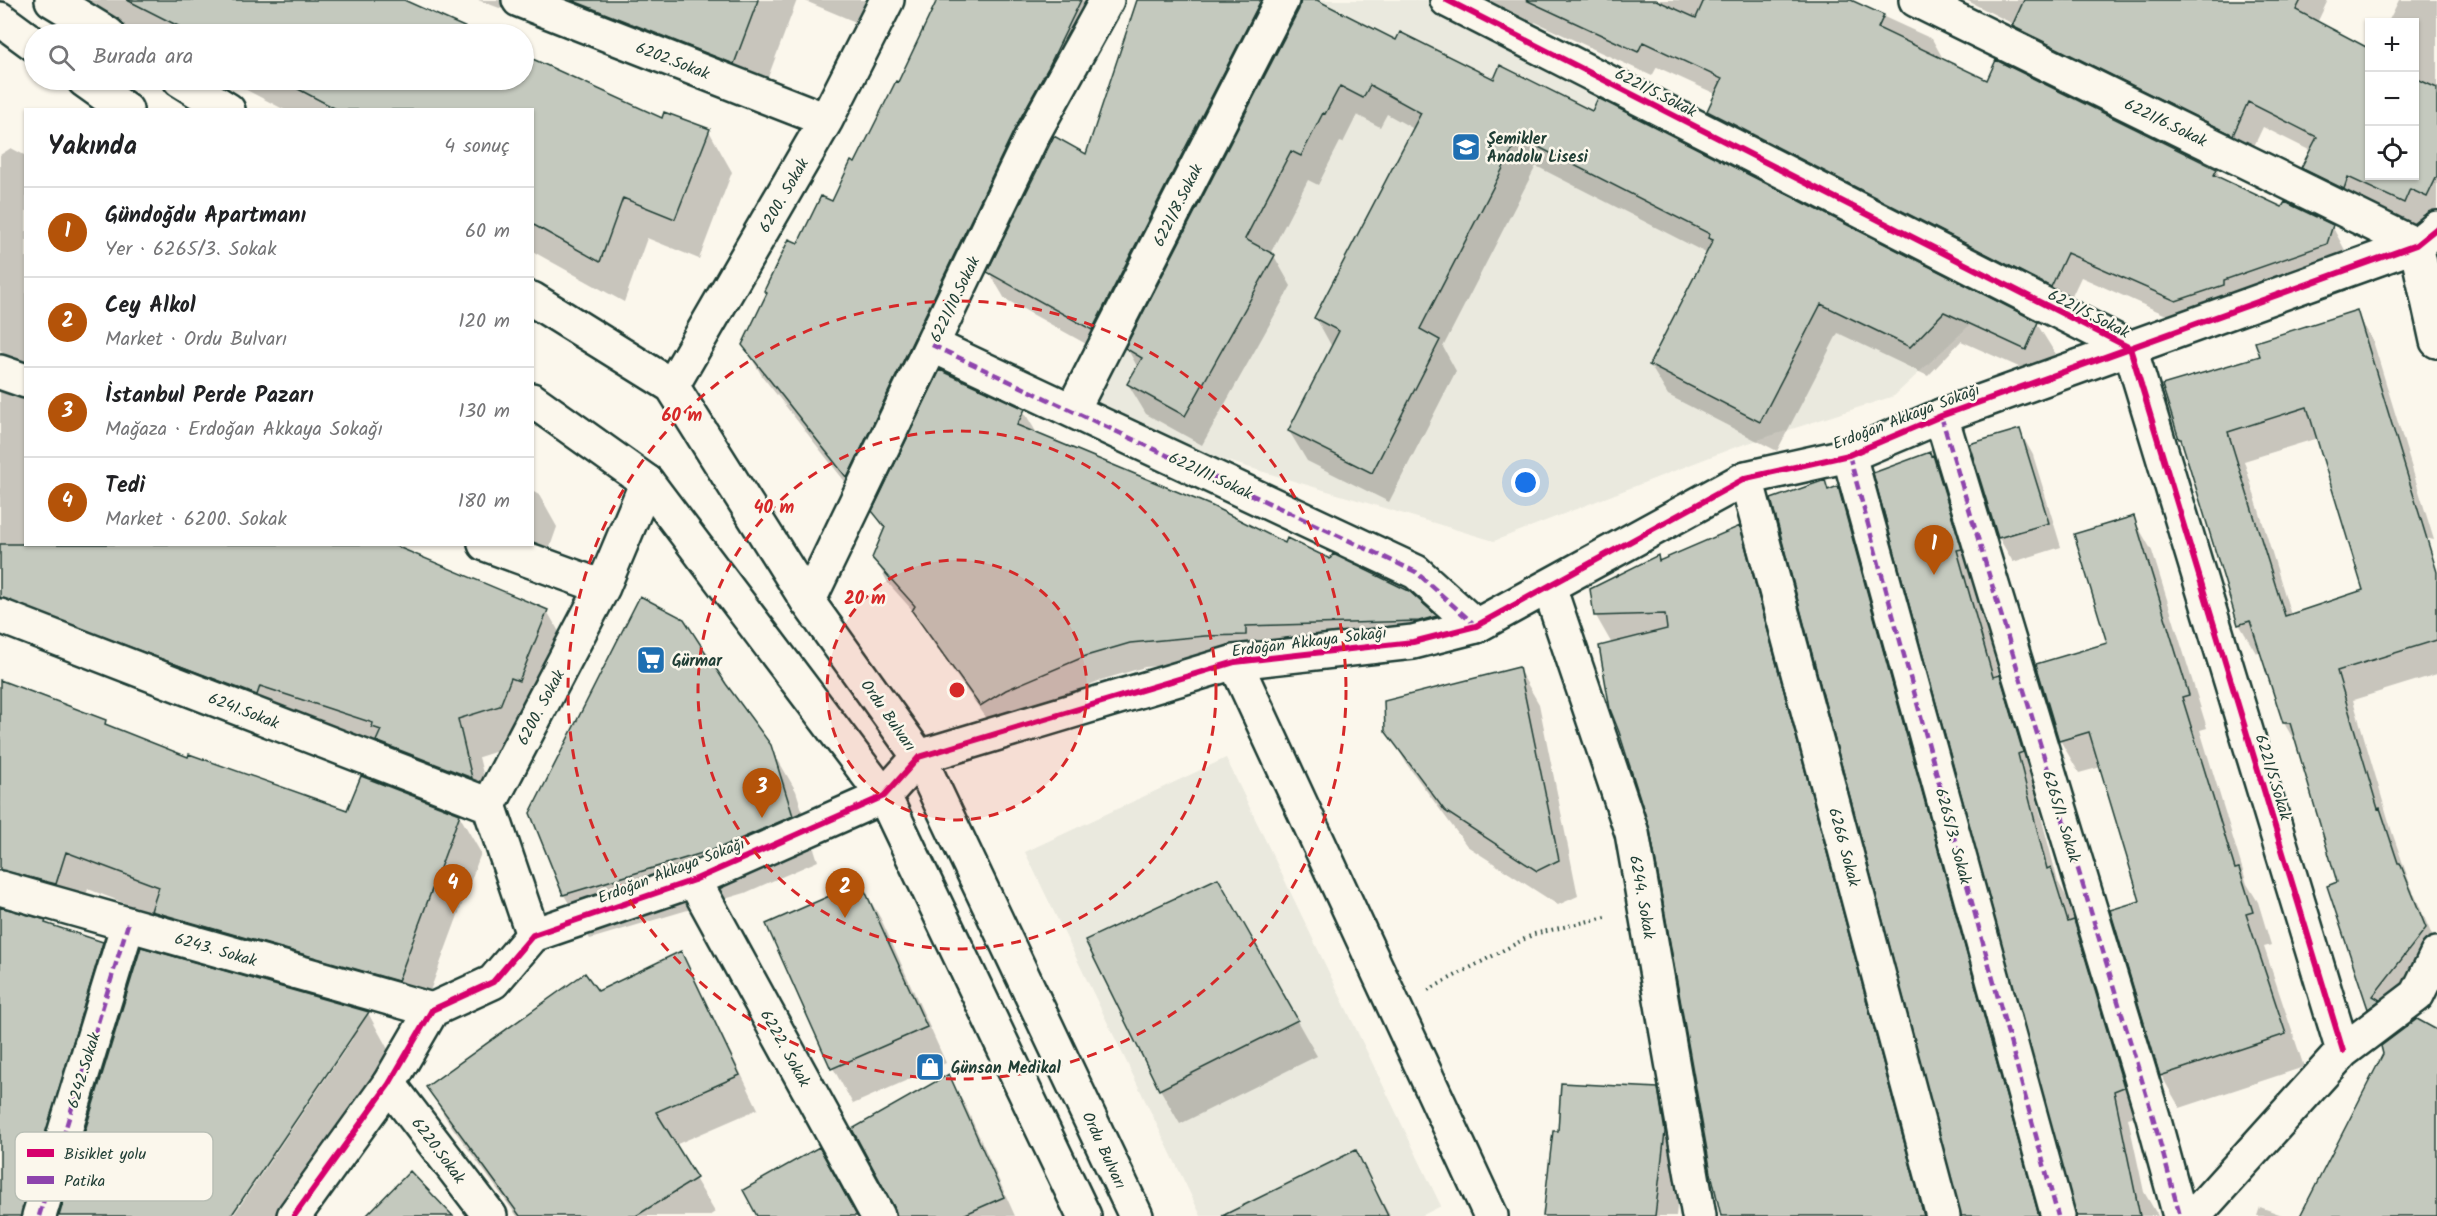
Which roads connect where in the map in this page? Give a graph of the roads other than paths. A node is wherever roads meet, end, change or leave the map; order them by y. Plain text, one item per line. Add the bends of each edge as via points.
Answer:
1 (52, 0) edge
2 (519, 0) edge
3 (887, 0) edge
4 (1107, 0) edge
5 (1282, 0) edge
6 (1447, 0) edge
7 (1916, 0) edge
8 (0, 19) edge
9 (92, 24) edge
10 (24, 37) edge
11 (98, 90) edge
12 (196, 90) edge
13 (123, 108) edge
14 (225, 108) edge
15 (826, 120) junction
16 (2426, 236) edge
17 (534, 300) edge
18 (2437, 341) edge
19 (932, 345) junction
20 (2130, 348) junction
21 (0, 372) edge
22 (24, 380) edge
23 (672, 386) junction
24 (534, 401) edge
25 (1072, 409) junction
26 (1941, 416) junction
27 (1849, 455) junction
28 (1746, 478) junction
29 (647, 482) junction
30 (490, 546) edge
31 (603, 587) junction
32 (1549, 587) junction
33 (808, 602) junction
34 (0, 616) edge
35 (1476, 626) junction
36 (1235, 662) junction
37 (919, 757) junction
38 (884, 796) junction
39 (489, 805) junction
40 (694, 880) junction
41 (0, 888) edge
42 (128, 924) junction
43 (533, 935) junction
44 (2437, 954) edge
45 (432, 1010) junction
46 (2343, 1051) junction
47 (389, 1084) junction
48 (65, 1132) edge
49 (44, 1201) edge
50 (39, 1216) edge
51 (294, 1216) edge
52 (490, 1216) edge
53 (878, 1216) edge
54 (1084, 1216) edge
55 (1136, 1216) edge
56 (1491, 1216) edge
57 (1699, 1216) edge
58 (1943, 1216) edge
59 (2058, 1216) edge
60 (2180, 1216) edge
61 (2194, 1216) edge

1 - 9 street
2 - 15 street, 6202.Sokak
3 - 15 street, 6200. Sokak
4 - 19 street, 6221/10.Sokak via 1033,134
5 - 25 street, 6221/8.Sokak
6 - 20 street, 6221/5.Sokak
7 - 16 street, 6221/6.Sokak
8 - 10 street
11 - 13 street
12 - 14 street
15 - 23 street, 6200. Sokak
16 - 18 street
16 - 20 street, Erdoğan Akkaya Sokağı
17 - 23 street, Ordu Bulvarı
19 - 25 street, 6221/11.Sokak
19 - 33 street, 6221/10.Sokak
20 - 26 street, Erdoğan Akkaya Sokağı
20 - 46 street, 6221/5.Sokak
21 - 22 street
23 - 33 street, Ordu Bulvarı
24 - 29 street
25 - 35 street, 6221/11.Sokak via 1416,572
26 - 27 street, Erdoğan Akkaya Sokağı
26 - 60 street, 6265/1. Sokak
27 - 28 street, Erdoğan Akkaya Sokağı
27 - 59 street, 6265/3. Sokak
28 - 32 street, Erdoğan Akkaya Sokağı
28 - 58 street, 6266 Sokak
29 - 31 street, 6200. Sokak
29 - 38 street
30 - 31 street
31 - 39 street, 6200. Sokak
32 - 35 street, Erdoğan Akkaya Sokağı
32 - 57 street, 6244. Sokak via 1632,833
33 - 37 street, Ordu Bulvarı
34 - 39 street, 6241.Sokak
35 - 36 street, Erdoğan Akkaya Sokağı via 1413,642
36 - 37 street, Erdoğan Akkaya Sokağı
36 - 56 street
37 - 38 street, Erdoğan Akkaya Sokağı
37 - 55 street, Ordu Bulvarı
38 - 40 street, Erdoğan Akkaya Sokağı
38 - 54 street
39 - 43 street
40 - 43 street, Erdoğan Akkaya Sokağı
40 - 53 street, 6222. Sokak
41 - 42 street, 6243. Sokak
42 - 45 street, 6243. Sokak
42 - 48 street, 6242.Sokak
43 - 45 street via 493,982
44 - 46 street via 2417,995
45 - 47 street
46 - 61 street
47 - 51 street
47 - 52 street, 6220.Sokak
49 - 50 street, 6242.Sokak

